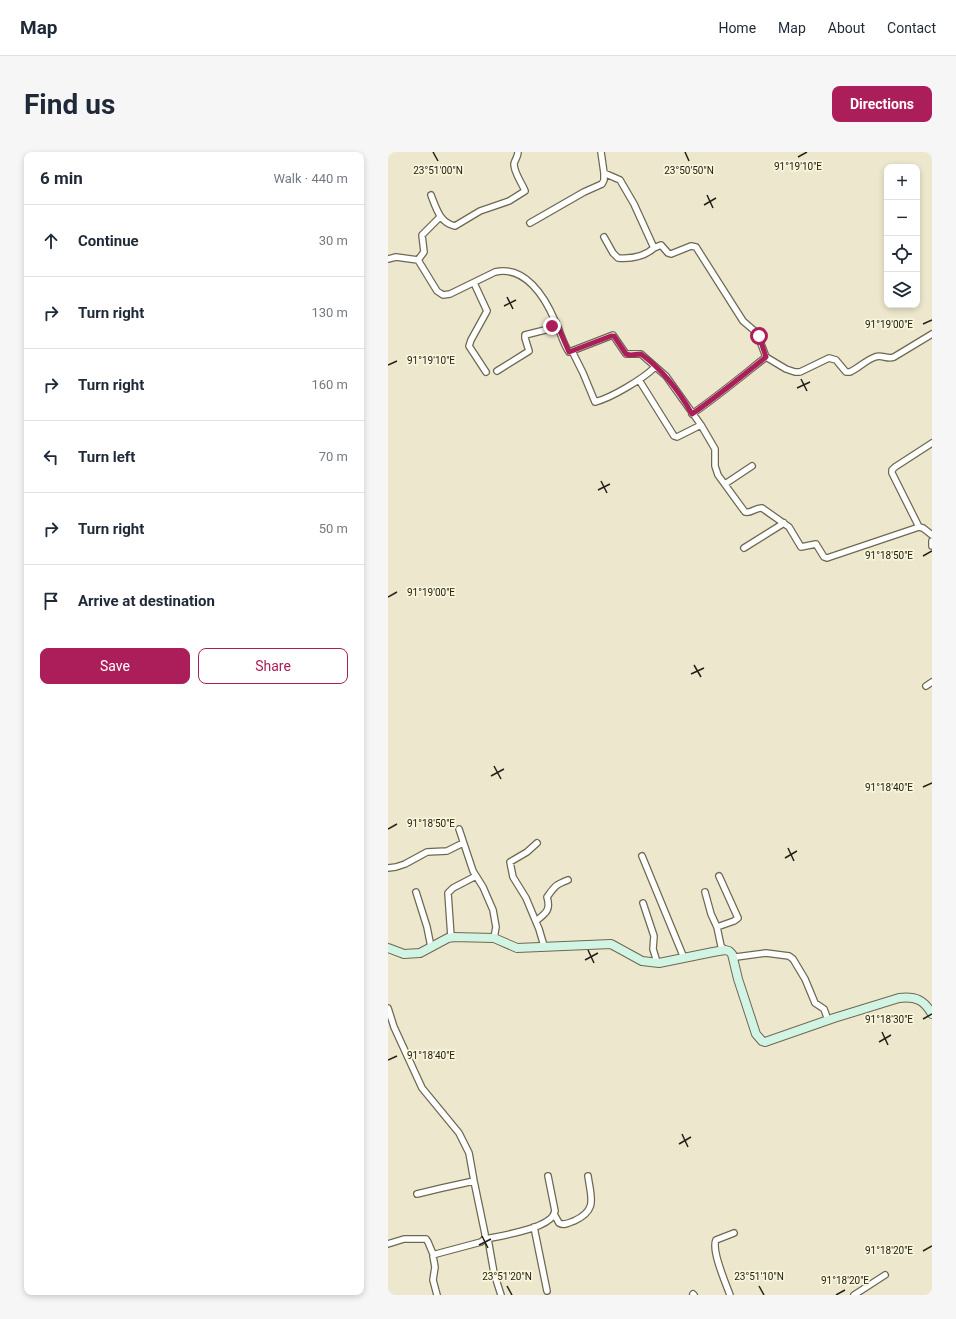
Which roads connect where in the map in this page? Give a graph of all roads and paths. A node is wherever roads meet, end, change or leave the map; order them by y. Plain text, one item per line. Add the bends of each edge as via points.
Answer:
1 (518, 152) edge
2 (601, 152) edge
3 (604, 173) junction
4 (431, 195) dead end
5 (440, 217) junction
6 (530, 223) dead end
7 (604, 237) dead end
8 (654, 248) junction
9 (388, 259) edge
10 (418, 260) junction
11 (474, 283) junction
12 (556, 322) junction
13 (932, 334) edge
14 (572, 351) junction
15 (766, 357) junction
16 (655, 367) junction
17 (497, 371) dead end
18 (486, 372) dead end
19 (639, 380) junction
20 (692, 414) junction
21 (701, 425) junction
22 (932, 443) edge
23 (752, 466) dead end
24 (725, 484) junction
25 (784, 523) junction
26 (918, 527) junction
27 (932, 535) edge
28 (932, 541) edge
29 (932, 546) edge
30 (744, 548) dead end
31 (932, 682) edge
32 (926, 686) dead end
33 (459, 829) dead end
34 (463, 843) junction
35 (537, 843) dead end
36 (642, 856) dead end
37 (388, 868) edge
38 (476, 876) junction
39 (719, 876) dead end
40 (568, 880) dead end
41 (416, 892) dead end
42 (705, 892) dead end
43 (643, 903) dead end
44 (536, 922) junction
45 (717, 927) junction
46 (451, 937) junction
47 (494, 938) junction
48 (544, 946) junction
49 (432, 947) junction
50 (388, 948) edge
51 (728, 952) junction
52 (684, 958) junction
53 (657, 962) junction
54 (388, 1008) edge
55 (932, 1014) edge
56 (828, 1020) junction
57 (548, 1176) dead end
58 (588, 1176) dead end
59 (474, 1182) junction
60 (417, 1194) dead end
61 (554, 1214) junction
62 (534, 1227) junction
63 (734, 1232) dead end
64 (486, 1239) junction
65 (388, 1244) edge
66 (436, 1254) junction
67 (885, 1276) dead end
68 (547, 1291) dead end
69 (437, 1295) edge
70 (501, 1295) edge
71 (730, 1295) edge
72 (854, 1295) edge

1 - 5 street via 514,163 524,192 502,204 480,211 455,226
2 - 3 street
3 - 6 street via 602,184
3 - 8 street via 620,180
4 - 5 street
5 - 10 street via 422,235 424,252
7 - 8 street via 618,258 638,257
8 - 15 street via 660,244 670,254 691,246 696,247 743,321 757,333
9 - 10 street
10 - 11 street via 437,291 443,295
11 - 12 street via 496,272 519,274 539,291
11 - 18 street via 487,310 469,346
12 - 14 street via 567,349 569,352
12 - 17 street via 545,330 525,335 529,351
13 - 15 street via 894,358 875,357 848,372 833,358 825,358 797,372 786,369
14 - 16 street via 613,335 626,354 641,354
14 - 19 street via 594,402
15 - 20 street
16 - 19 street
16 - 20 street via 671,382
19 - 21 street via 674,436 677,437
20 - 21 street
21 - 24 street via 715,449 715,466
22 - 26 street via 892,470
23 - 24 street
24 - 25 street via 745,512 760,507
25 - 26 street via 801,547 816,544 827,558
25 - 30 street
26 - 27 street
28 - 29 street
31 - 32 street
33 - 34 street
34 - 37 street via 447,852 427,852 405,864
34 - 38 street
35 - 44 street via 510,862 513,877 526,898
36 - 52 street
38 - 46 street via 448,893
38 - 47 street via 493,910 496,927
39 - 45 street via 738,918 734,922
40 - 44 street via 552,889 547,897 550,905 548,910
41 - 49 street
42 - 45 street
43 - 53 street via 654,936
44 - 48 street
45 - 51 street via 721,946
46 - 47 street
46 - 49 street
47 - 48 street via 517,948
48 - 53 street via 611,944 642,961
49 - 50 street via 420,953 404,954
51 - 52 street
51 - 56 street via 736,957 766,953 789,956 805,979 815,1003 824,1009
51 - 56 street via 756,1034 762,1041
52 - 53 street
54 - 59 street via 422,1088 459,1133 469,1153
55 - 56 street via 922,1002 909,996
57 - 61 street
58 - 61 street via 591,1204 588,1211 565,1225 559,1223
59 - 60 street
59 - 64 street
61 - 62 street via 549,1220
62 - 64 street
62 - 68 street
63 - 71 street via 715,1242 721,1271
64 - 66 street
64 - 70 street
65 - 66 street via 404,1239 426,1239 432,1254
66 - 69 street via 433,1256 433,1280
67 - 72 street

